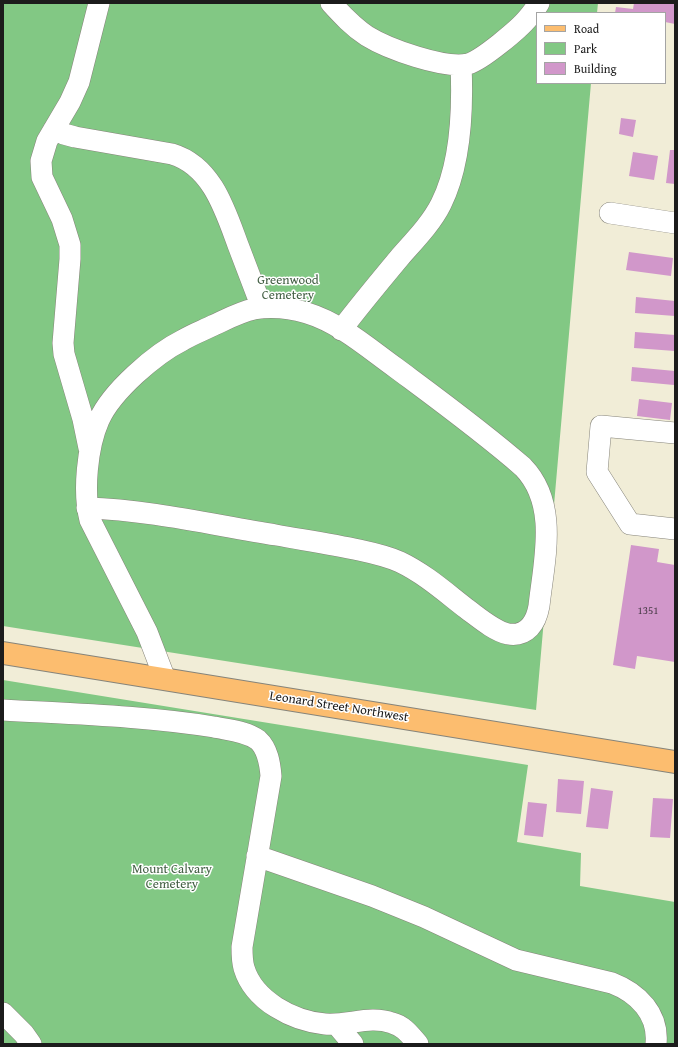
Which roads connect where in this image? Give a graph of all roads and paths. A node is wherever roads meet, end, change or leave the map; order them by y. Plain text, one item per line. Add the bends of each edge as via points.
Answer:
1 (99, 3) edge
2 (331, 3) edge
3 (539, 3) edge
4 (461, 65) junction
5 (54, 129) junction
6 (610, 213) dead end
7 (675, 223) edge
8 (262, 308) junction
9 (341, 330) junction
10 (675, 433) edge
11 (89, 452) junction
12 (87, 508) junction
13 (675, 529) edge
14 (3, 653) edge
15 (165, 679) junction
16 (3, 710) edge
17 (675, 762) edge
18 (257, 856) junction
19 (3, 1013) edge
20 (336, 1024) junction
21 (31, 1044) edge
22 (353, 1044) edge
23 (418, 1044) edge
24 (656, 1044) edge

1 - 5 street via 80,82
2 - 4 street via 356,28 382,44 432,61
3 - 4 street via 514,32 474,62
4 - 9 street via 459,138 453,169 441,205
5 - 8 street via 75,137 180,156 195,166 211,184 222,203
5 - 11 street via 43,151 41,170 70,244 63,343
6 - 7 street
8 - 9 street via 288,309 308,314
8 - 11 street via 245,311 194,334 149,363 121,389 104,410
9 - 12 street via 405,375 531,475 545,510 545,554 538,614 524,632 513,634 485,623 422,574 380,555 128,510
10 - 13 street via 601,426 597,472 630,524
11 - 12 street
12 - 15 street via 90,520 147,632
14 - 15 main road, Leonard Street Northwest
15 - 17 main road, Leonard Street Northwest
16 - 18 street via 193,724 249,735 263,746 270,764 271,776
18 - 20 street via 243,935 244,969 256,990 287,1014 310,1021
18 - 24 street via 372,896 516,960 623,987 639,998 649,1011 654,1020
19 - 21 street
20 - 22 street
20 - 23 street via 373,1020 392,1023 408,1031

